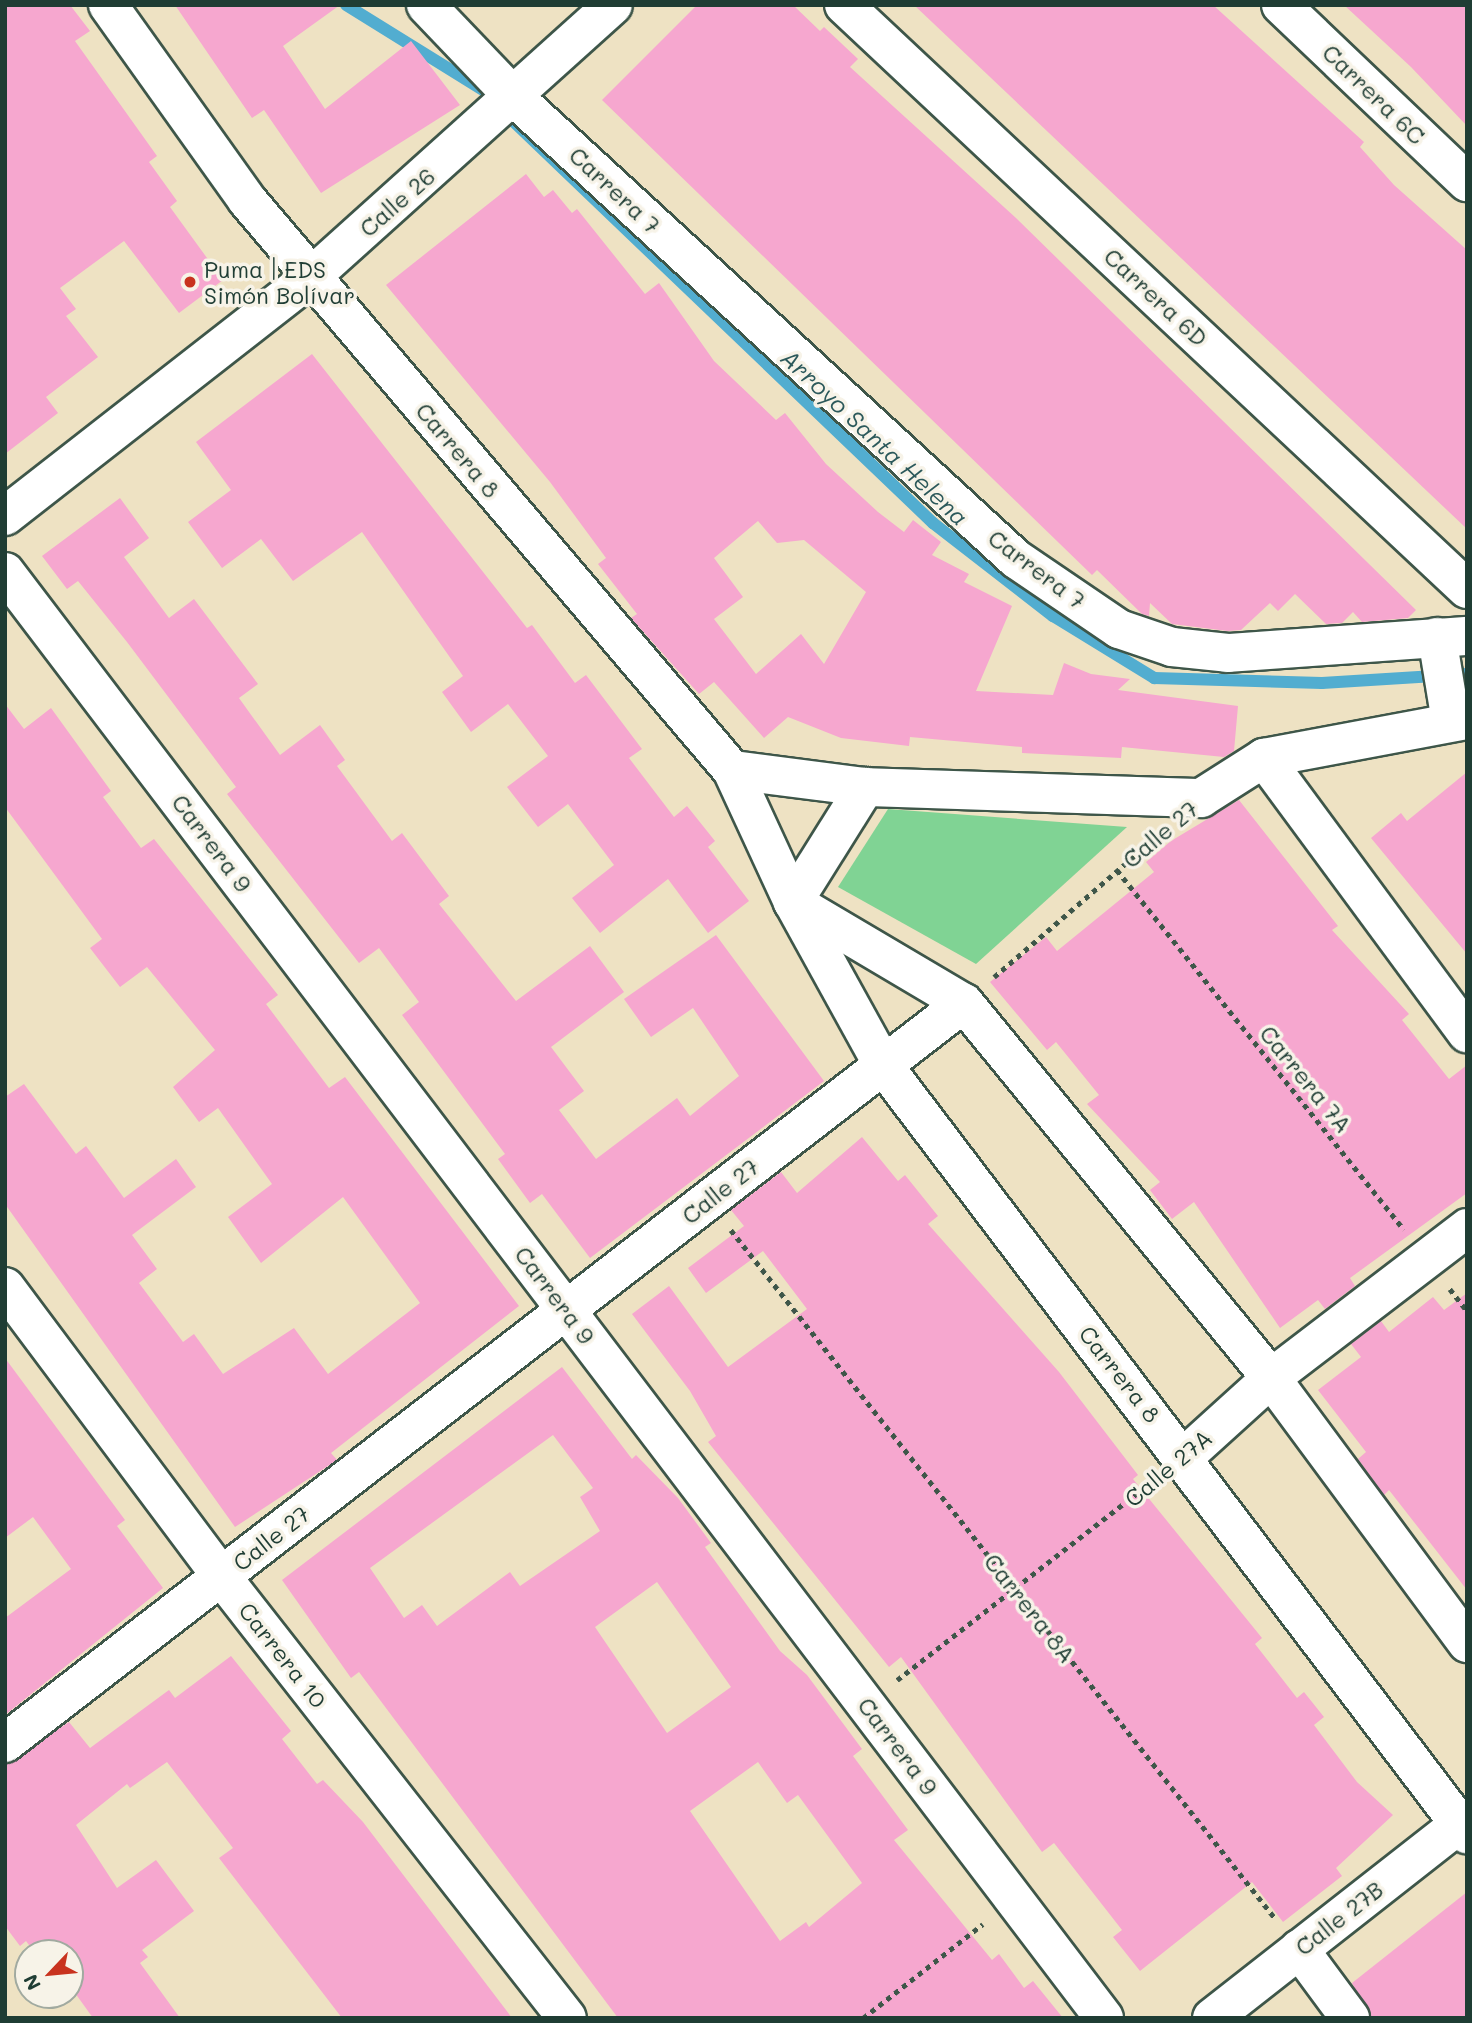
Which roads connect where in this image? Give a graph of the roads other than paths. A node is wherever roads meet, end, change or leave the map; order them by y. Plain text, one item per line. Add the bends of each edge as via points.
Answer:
1 (108, 5) edge
2 (426, 5) edge
3 (613, 5) edge
4 (844, 5) edge
5 (1281, 5) edge
6 (515, 98) junction
7 (1467, 182) edge
8 (311, 277) junction
9 (5, 516) edge
10 (5, 572) edge
11 (1467, 589) edge
12 (1448, 644) edge
13 (1455, 714) edge
14 (1264, 758) junction
15 (732, 771) junction
16 (865, 787) junction
17 (793, 902) junction
18 (964, 1003) junction
19 (1467, 1033) edge
20 (883, 1065) junction
21 (1467, 1228) edge
22 (5, 1287) edge
23 (566, 1310) junction
24 (1271, 1378) junction
25 (1184, 1457) junction
26 (221, 1576) junction
27 (1467, 1643) edge
28 (5, 1743) edge
29 (1464, 1826) edge
30 (1299, 1949) junction
31 (567, 2018) edge
32 (1104, 2018) edge
33 (1212, 2018) edge
34 (1350, 2018) edge

1 - 8 street, Carrera 8 via 247,200
2 - 6 street, Carrera 7
3 - 6 street, Calle 26
4 - 11 street, Carrera 6D
5 - 7 street, Carrera 6C
6 - 8 street, Calle 26
6 - 12 street, Carrera 7 via 1016,559 1119,629 1172,647 1228,653
8 - 9 street, Calle 26
8 - 15 street, Carrera 8
10 - 23 street, Carrera 9
12 - 13 street
13 - 14 street, Calle 27
14 - 16 street, Calle 27 via 1201,798
14 - 19 street
15 - 16 street
15 - 17 street, Carrera 8
16 - 17 street
17 - 18 street
17 - 20 street, Carrera 8
18 - 20 street, Calle 27
18 - 24 street
20 - 23 street, Calle 27
20 - 25 street, Carrera 8
21 - 24 street, Calle 27A
22 - 26 street, Carrera 10
23 - 26 street, Calle 27
23 - 32 street, Carrera 9
24 - 25 street, Calle 27A
24 - 27 street
25 - 29 street, Carrera 8
26 - 28 street, Calle 27
26 - 31 street, Carrera 10
29 - 30 street, Calle 27B
30 - 33 street, Calle 27B
30 - 34 street

